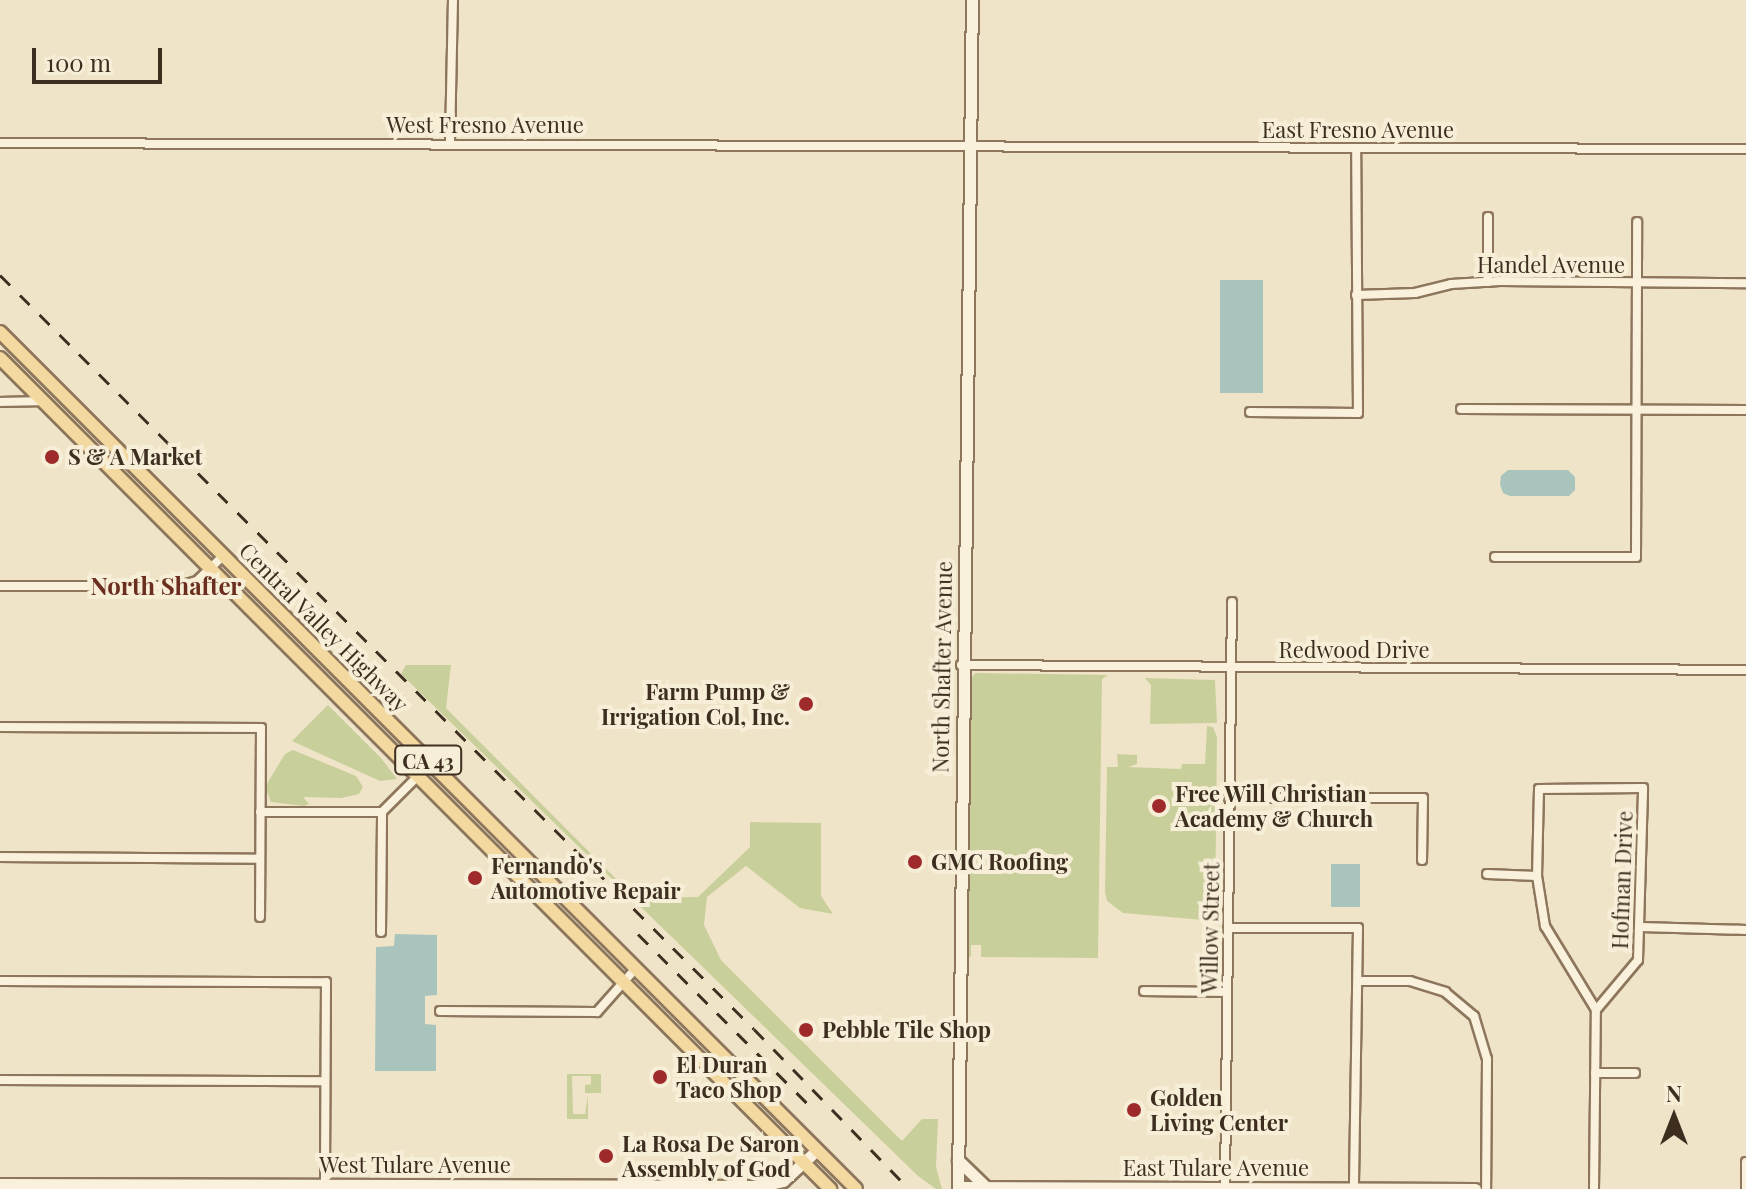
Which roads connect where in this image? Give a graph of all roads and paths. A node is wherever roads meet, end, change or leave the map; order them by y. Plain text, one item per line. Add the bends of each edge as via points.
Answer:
1 (453, 0) edge
2 (972, 0) edge
3 (450, 142) junction
4 (0, 143) edge
5 (969, 146) junction
6 (1356, 148) junction
7 (1746, 149) edge
8 (1488, 217) dead end
9 (1637, 222) dead end
10 (1488, 282) junction
11 (1637, 282) junction
12 (1746, 283) edge
13 (1356, 295) junction
14 (0, 332) edge
15 (0, 358) edge
16 (43, 401) junction
17 (0, 402) edge
18 (1636, 408) junction
19 (1461, 409) dead end
20 (1746, 410) edge
21 (1250, 412) dead end
22 (224, 555) junction
23 (1495, 557) dead end
24 (212, 570) junction
25 (0, 586) edge
26 (1232, 602) dead end
27 (961, 665) junction
28 (1231, 668) junction
29 (1746, 670) edge
30 (0, 727) edge
31 (431, 763) junction
32 (418, 776) junction
33 (1229, 798) junction
34 (260, 812) junction
35 (382, 812) junction
36 (0, 857) edge
37 (260, 859) junction
38 (1422, 860) dead end
39 (1487, 874) dead end
40 (1537, 876) junction
41 (260, 917) dead end
42 (1641, 927) junction
43 (1228, 928) junction
44 (1746, 930) edge
45 (381, 932) dead end
46 (636, 968) junction
47 (0, 981) edge
48 (622, 981) junction
49 (1358, 981) junction
50 (1144, 991) dead end
51 (1227, 992) junction
52 (1596, 1010) junction
53 (440, 1011) dead end
54 (1595, 1073) junction
55 (1635, 1073) dead end
56 (0, 1080) edge
57 (325, 1081) junction
58 (817, 1150) junction
59 (958, 1160) junction
60 (1746, 1162) edge
61 (804, 1163) junction
62 (0, 1184) edge
63 (172, 1187) edge
64 (325, 1187) edge
65 (986, 1187) junction
66 (1354, 1187) edge
67 (699, 1188) edge
68 (958, 1188) edge
69 (1047, 1188) edge
70 (1225, 1188) edge
71 (830, 1189) edge
72 (856, 1189) edge
73 (1326, 1189) edge
74 (1475, 1189) edge
75 (1486, 1189) edge
76 (1594, 1189) edge
77 (1746, 1189) edge

1 - 3 street
2 - 5 street, North Shafter Avenue
3 - 4 street, West Fresno Avenue
3 - 5 street, West Fresno Avenue
5 - 6 street, East Fresno Avenue
5 - 27 street, North Shafter Avenue
6 - 7 street, East Fresno Avenue
6 - 13 street
8 - 10 street
9 - 11 street
10 - 11 street, Handel Avenue
10 - 13 street, Handel Avenue
11 - 12 street, Handel Avenue
11 - 18 street
13 - 21 street via 1358,413
14 - 22 main road, Central Valley Highway / CA 43
15 - 16 main road, Central Valley Highway / CA 43
16 - 17 street
16 - 24 main road, Central Valley Highway / CA 43
18 - 19 street
18 - 20 street
18 - 23 street via 1636,557
22 - 24 street
22 - 31 main road, Central Valley Highway / CA 43
24 - 25 street via 179,586
24 - 32 main road, Central Valley Highway / CA 43
26 - 28 street, Willow Street
27 - 28 street, Redwood Drive
27 - 59 street, North Shafter Avenue
28 - 29 street, Redwood Drive
28 - 33 street, Willow Street
30 - 34 street via 261,728
31 - 32 street
31 - 46 main road, Central Valley Highway / CA 43
32 - 35 street
32 - 48 main road, Central Valley Highway / CA 43
33 - 38 street via 1423,798
33 - 43 street, Willow Street
34 - 35 street
34 - 37 street
35 - 45 street
36 - 37 street
37 - 41 street
39 - 40 street
40 - 42 street, Hofman Drive via 1539,789 1643,788
40 - 52 street, Hofman Drive via 1545,926
42 - 44 street
42 - 52 street, Hofman Drive via 1638,960
43 - 49 street via 1358,928
43 - 51 street, Willow Street
46 - 48 street
46 - 58 main road, Central Valley Highway / CA 43
47 - 57 street via 326,982
48 - 53 street via 597,1012
48 - 61 main road, Central Valley Highway / CA 43
49 - 66 street
49 - 75 street via 1410,981 1445,992 1474,1016 1487,1059
50 - 51 street
51 - 70 street, Willow Street
52 - 54 street
54 - 55 street
54 - 76 street
56 - 57 street
57 - 64 street
58 - 61 street, West Tulare Avenue
58 - 72 main road, Central Valley Highway / CA 43
59 - 65 street
59 - 68 street, North Shafter Avenue
60 - 77 street
61 - 67 street, West Tulare Avenue via 771,1186
61 - 71 main road, Central Valley Highway / CA 43
62 - 63 street, West Tulare Avenue
63 - 64 street, West Tulare Avenue
64 - 67 street, West Tulare Avenue
65 - 68 street, East Tulare Avenue
65 - 69 street, East Tulare Avenue
66 - 73 street, East Tulare Avenue
66 - 74 street, East Tulare Avenue
69 - 70 street, East Tulare Avenue
70 - 73 street, East Tulare Avenue

